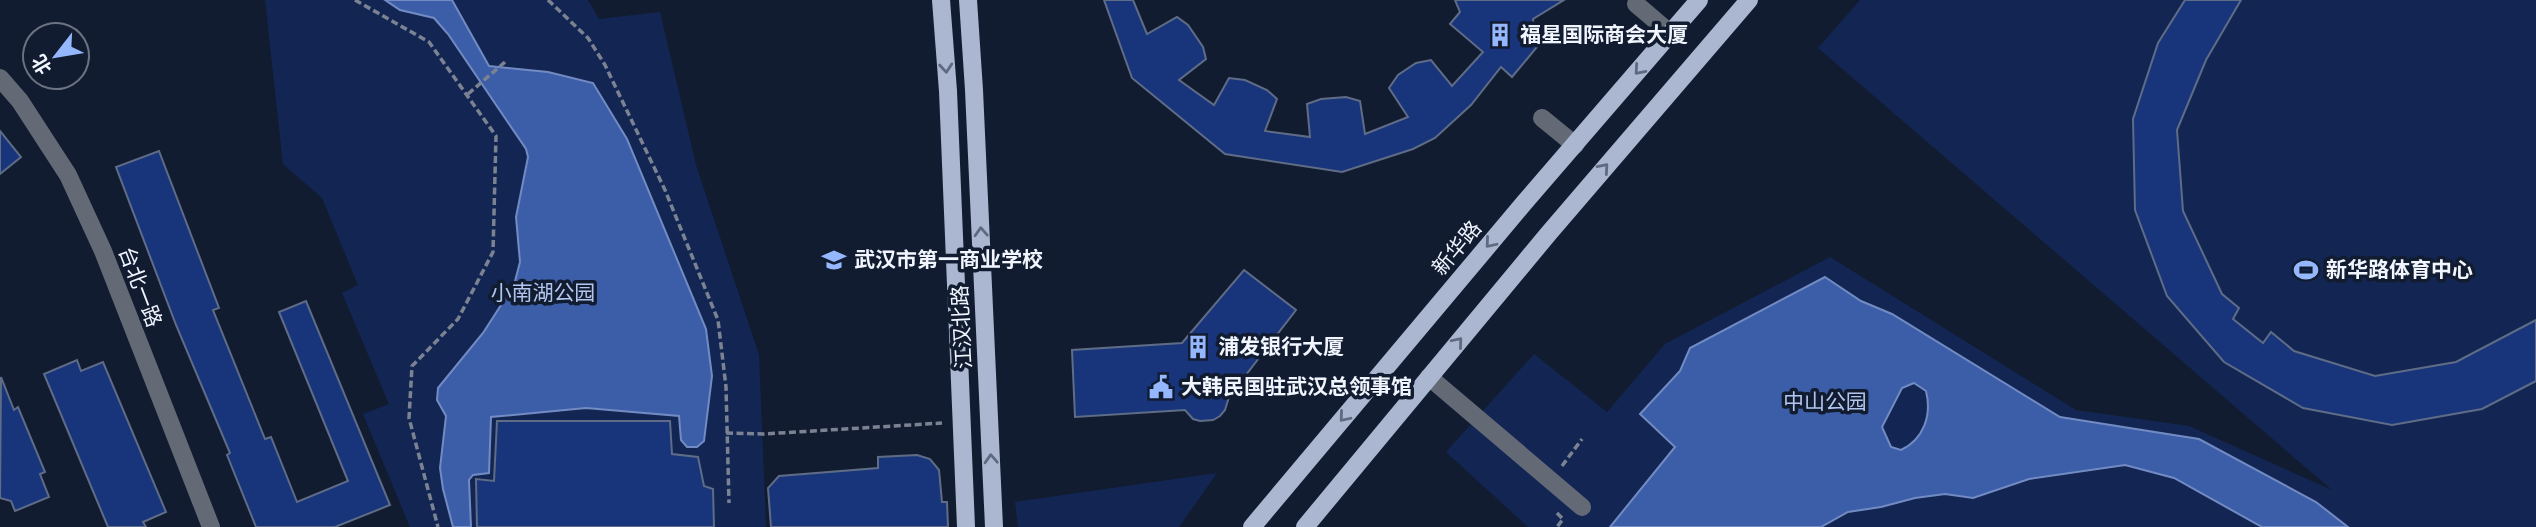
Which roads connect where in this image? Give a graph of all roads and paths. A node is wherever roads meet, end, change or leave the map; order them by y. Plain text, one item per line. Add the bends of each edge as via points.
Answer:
1 (355, 0) edge
2 (548, 0) edge
3 (941, 0) edge
4 (968, 0) edge
5 (1699, 0) edge
6 (1749, 0) edge
7 (1636, 4) dead end
8 (1670, 33) junction
9 (505, 62) dead end
10 (0, 78) edge
11 (468, 94) junction
12 (1542, 118) dead end
13 (1574, 145) junction
14 (1429, 377) junction
15 (961, 421) junction
16 (726, 433) junction
17 (729, 503) dead end
18 (1582, 507) dead end
19 (211, 527) edge
20 (438, 527) edge
21 (966, 527) edge
22 (994, 527) edge
23 (1252, 527) edge
24 (1305, 527) edge

1 - 11 path via 429,41
2 - 16 path via 589,38 665,190 718,320
3 -> 15 main road, 江汉北路
22 -> 4 main road, 江汉北路
5 - 8 main road, 新华路
14 -> 6 main road
7 - 8 street
8 -> 13 main road, 新华路
9 - 11 path
10 - 19 street, 台北一路 via 68,175 103,251
11 - 20 path via 496,136 493,252 457,318 412,366 409,418
12 - 13 street
13 -> 23 main road, 新华路
14 - 18 street
14 - 24 main road
15 - 16 path
15 - 21 main road, 江汉北路
16 - 17 path

